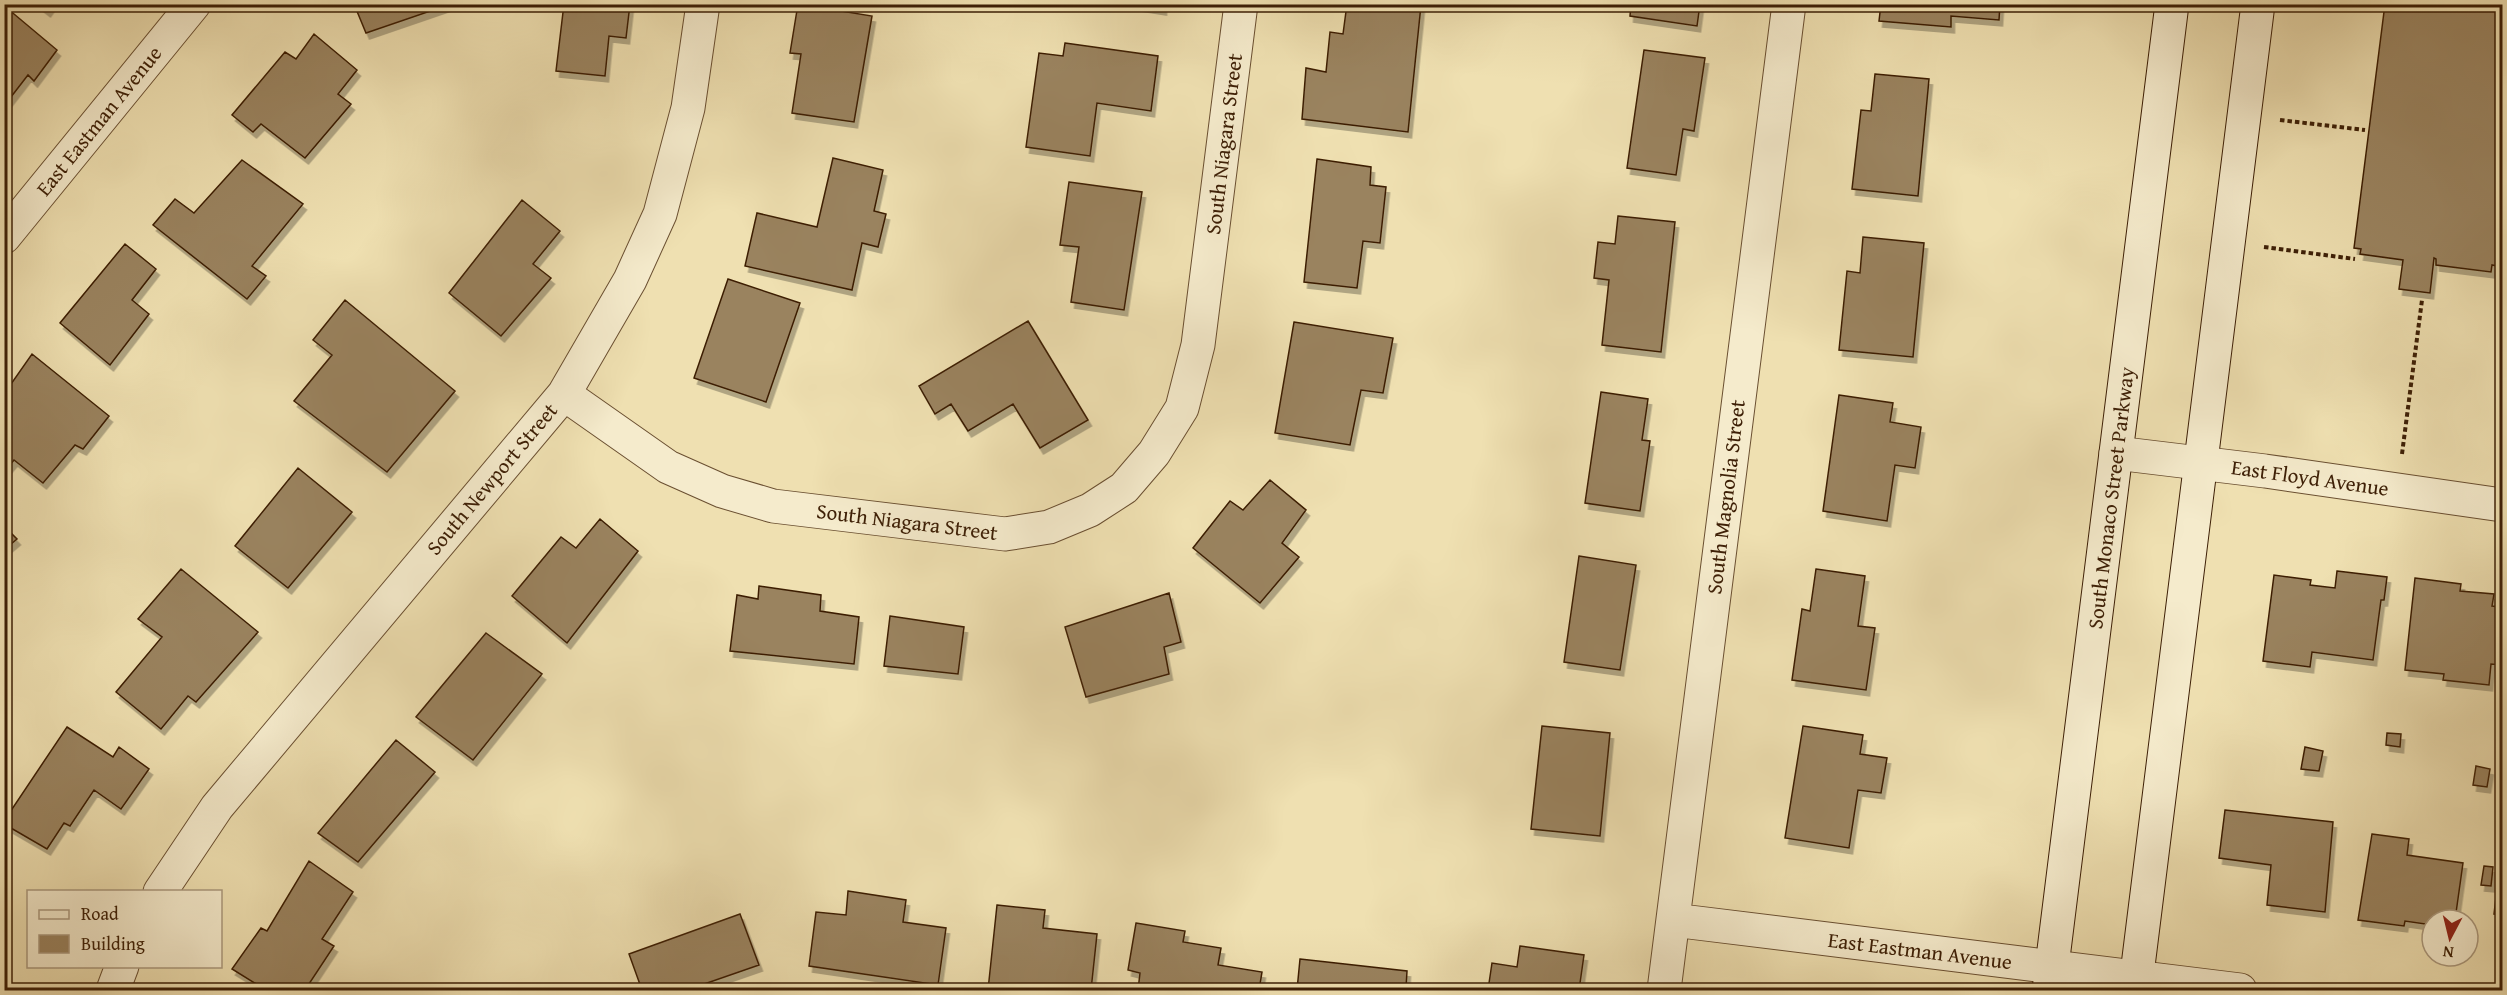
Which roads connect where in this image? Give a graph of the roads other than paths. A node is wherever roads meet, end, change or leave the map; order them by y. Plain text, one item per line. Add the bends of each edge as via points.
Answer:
1 (194, 4) edge
2 (703, 4) edge
3 (1241, 4) edge
4 (1789, 4) edge
5 (2172, 4) edge
6 (2258, 4) edge
7 (4, 237) edge
8 (564, 394) junction
9 (2116, 453) junction
10 (2201, 463) junction
11 (2502, 505) edge
12 (161, 890) edge
13 (1673, 920) junction
14 (121, 968) edge
15 (2050, 979) edge
16 (2136, 984) edge
17 (112, 990) edge
18 (1664, 990) edge
19 (2240, 990) edge

1 - 7 street, East Eastman Avenue
2 - 8 street, South Newport Street via 688,108 660,214 630,280
3 - 8 street, South Niagara Street via 1198,345 1182,408 1154,453 1124,488 1090,510 1049,527 1005,534 773,506 722,491 668,467
4 - 13 street, South Magnolia Street
5 - 9 street, South Monaco Street Parkway
6 - 10 street
8 - 12 street, South Newport Street via 217,807
9 - 10 street, East Floyd Avenue
9 - 15 street, South Monaco Street Parkway
10 - 11 street, East Floyd Avenue
10 - 16 street
13 - 15 street, East Eastman Avenue
13 - 18 street, South Magnolia Street
14 - 17 street
15 - 16 street, East Eastman Avenue
16 - 19 street, East Eastman Avenue

